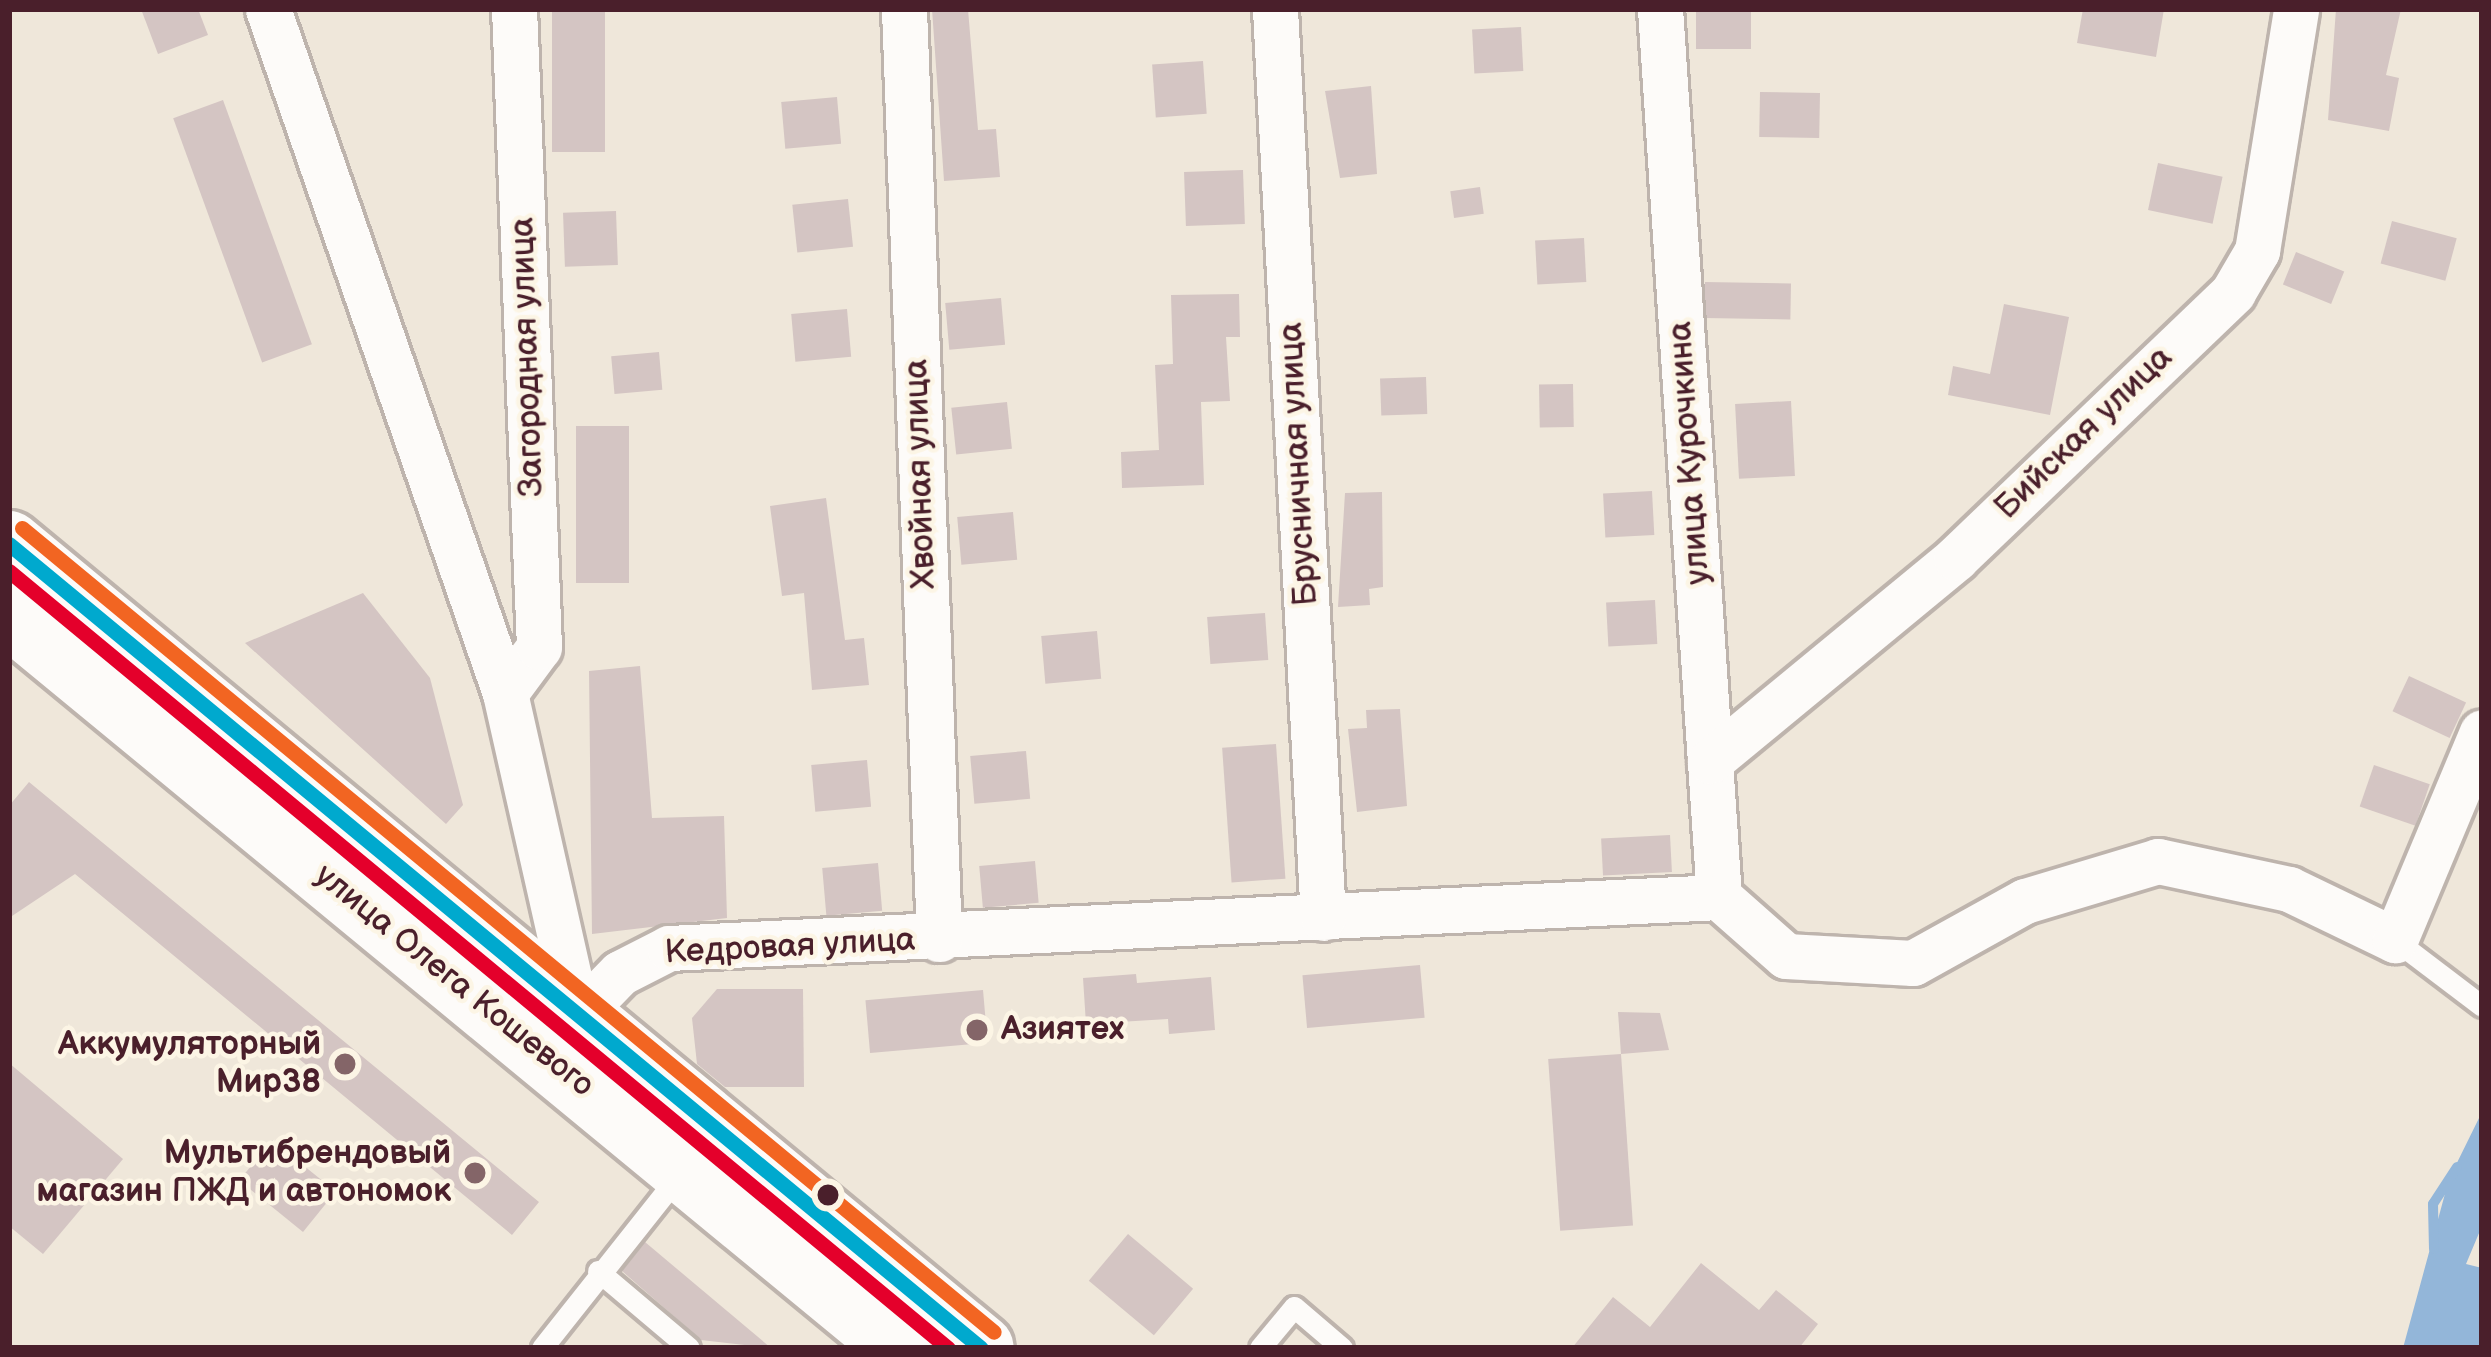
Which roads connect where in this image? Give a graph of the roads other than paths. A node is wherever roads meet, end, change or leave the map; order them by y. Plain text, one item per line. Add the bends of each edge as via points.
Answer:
1 (268, 9) edge
2 (514, 9) edge
3 (904, 9) edge
4 (1275, 9) edge
5 (1660, 9) edge
6 (2296, 9) edge
7 (9, 544) edge
8 (26, 636) edge
9 (505, 694) junction
10 (2482, 732) edge
11 (1711, 761) junction
12 (1719, 897) junction
13 (1324, 919) junction
14 (939, 939) junction
15 (2396, 940) junction
16 (2482, 1006) edge
17 (578, 1016) junction
18 (683, 1169) junction
19 (598, 1271) junction
20 (542, 1348) edge
21 (689, 1348) edge
22 (900, 1348) edge
23 (981, 1348) edge
24 (1260, 1348) edge
25 (1342, 1348) edge

1 - 9 street
2 - 9 street, Загородная улица via 538,646
3 - 14 street, Хвойная улица
4 - 13 street, Брусничная улица
5 - 11 street, улица Курочкина
6 - 11 street, Бийская улица via 2257,250 2233,292 1956,558
7 - 17 main road, улица Олега Кошевого
8 - 18 main road, улица Олега Кошевого
9 - 17 street
10 - 15 street
11 - 12 street, улица Курочкина
12 - 13 street, Кедровая улица
12 - 15 street via 1786,956 1913,963 2025,901 2158,861 2289,889
13 - 14 street, Кедровая улица
14 - 17 street, Кедровая улица via 669,948 620,973
15 - 16 lane
17 - 23 main road, улица Олега Кошевого
18 - 19 lane
18 - 22 main road, улица Олега Кошевого
19 - 20 lane
19 - 21 lane
24 - 25 lane via 1294,1307

